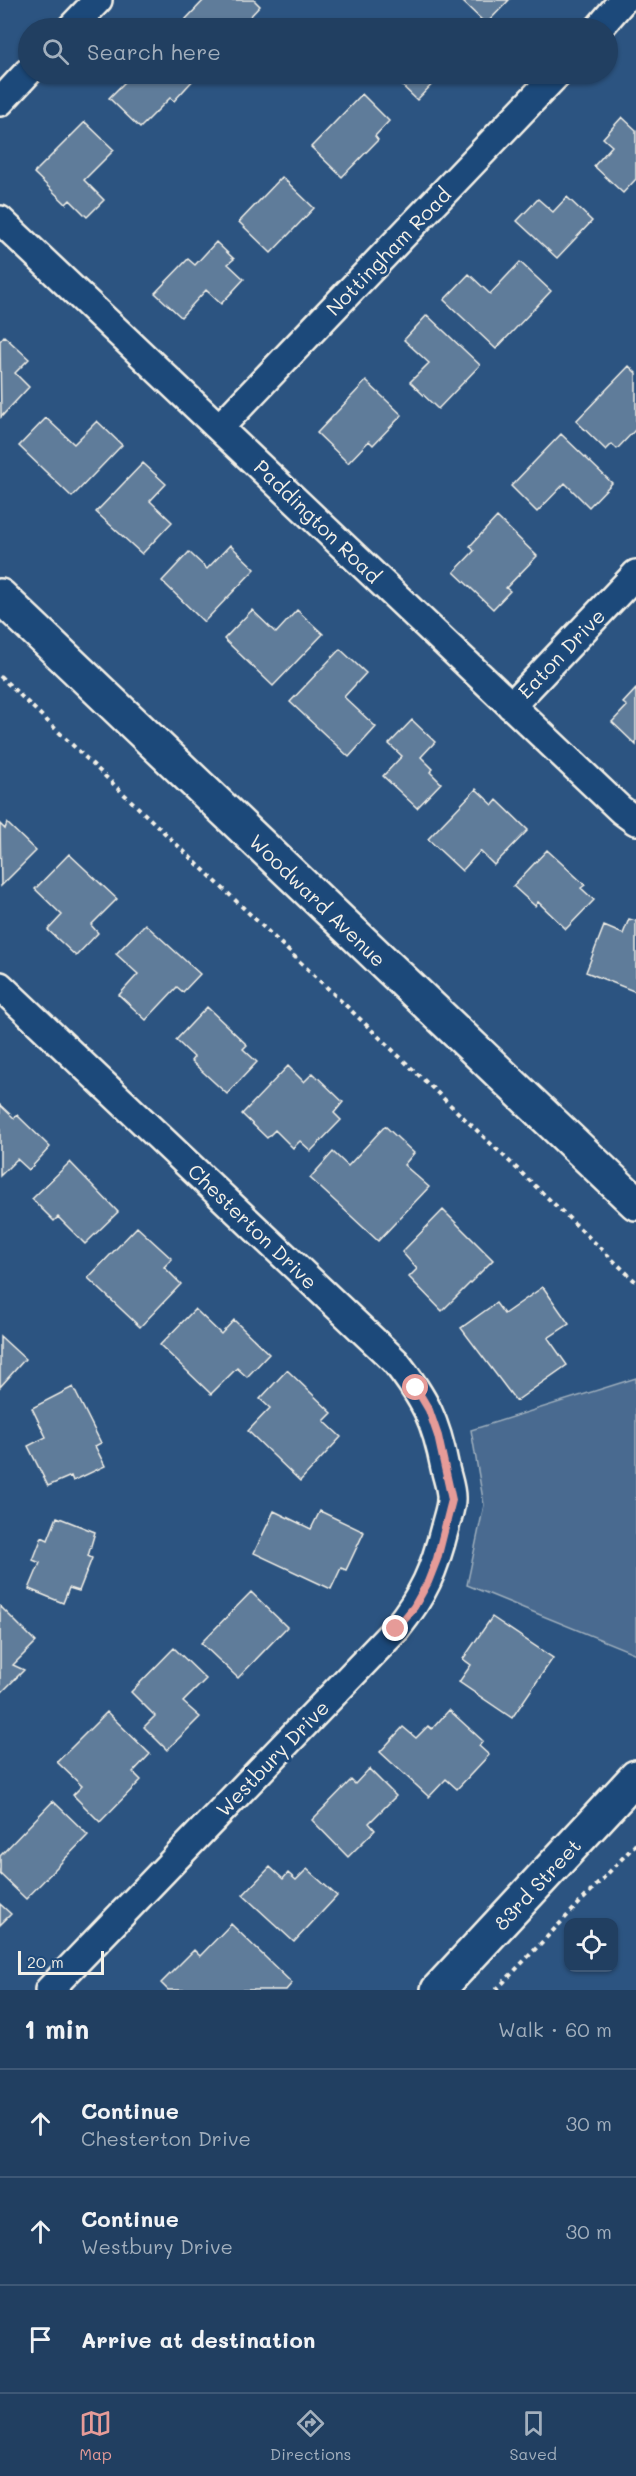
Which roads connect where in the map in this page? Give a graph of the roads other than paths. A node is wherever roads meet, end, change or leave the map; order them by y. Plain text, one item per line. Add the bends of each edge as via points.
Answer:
1 (98, 0) edge
2 (623, 0) edge
3 (81, 18) edge
4 (608, 18) edge
5 (18, 83) edge
6 (547, 84) edge
7 (0, 102) edge
8 (0, 220) edge
9 (219, 428) junction
10 (636, 574) edge
11 (0, 596) edge
12 (511, 706) junction
13 (636, 821) edge
14 (0, 986) edge
15 (636, 1203) edge
16 (452, 1500) joint
17 (636, 1777) edge
18 (50, 1990) edge
19 (438, 1990) edge

1 - 3 street
2 - 4 street
5 - 7 street
6 - 9 street, Nottingham Road
8 - 9 street, Paddington Road
9 - 12 street, Paddington Road
10 - 12 street, Eaton Drive
11 - 15 main road, Woodward Avenue
12 - 13 street, Paddington Road
14 - 16 street, Chesterton Drive via 395,1361 429,1410
16 - 18 street, Westbury Drive via 428,1582 396,1629
17 - 19 main road, 83rd Street

